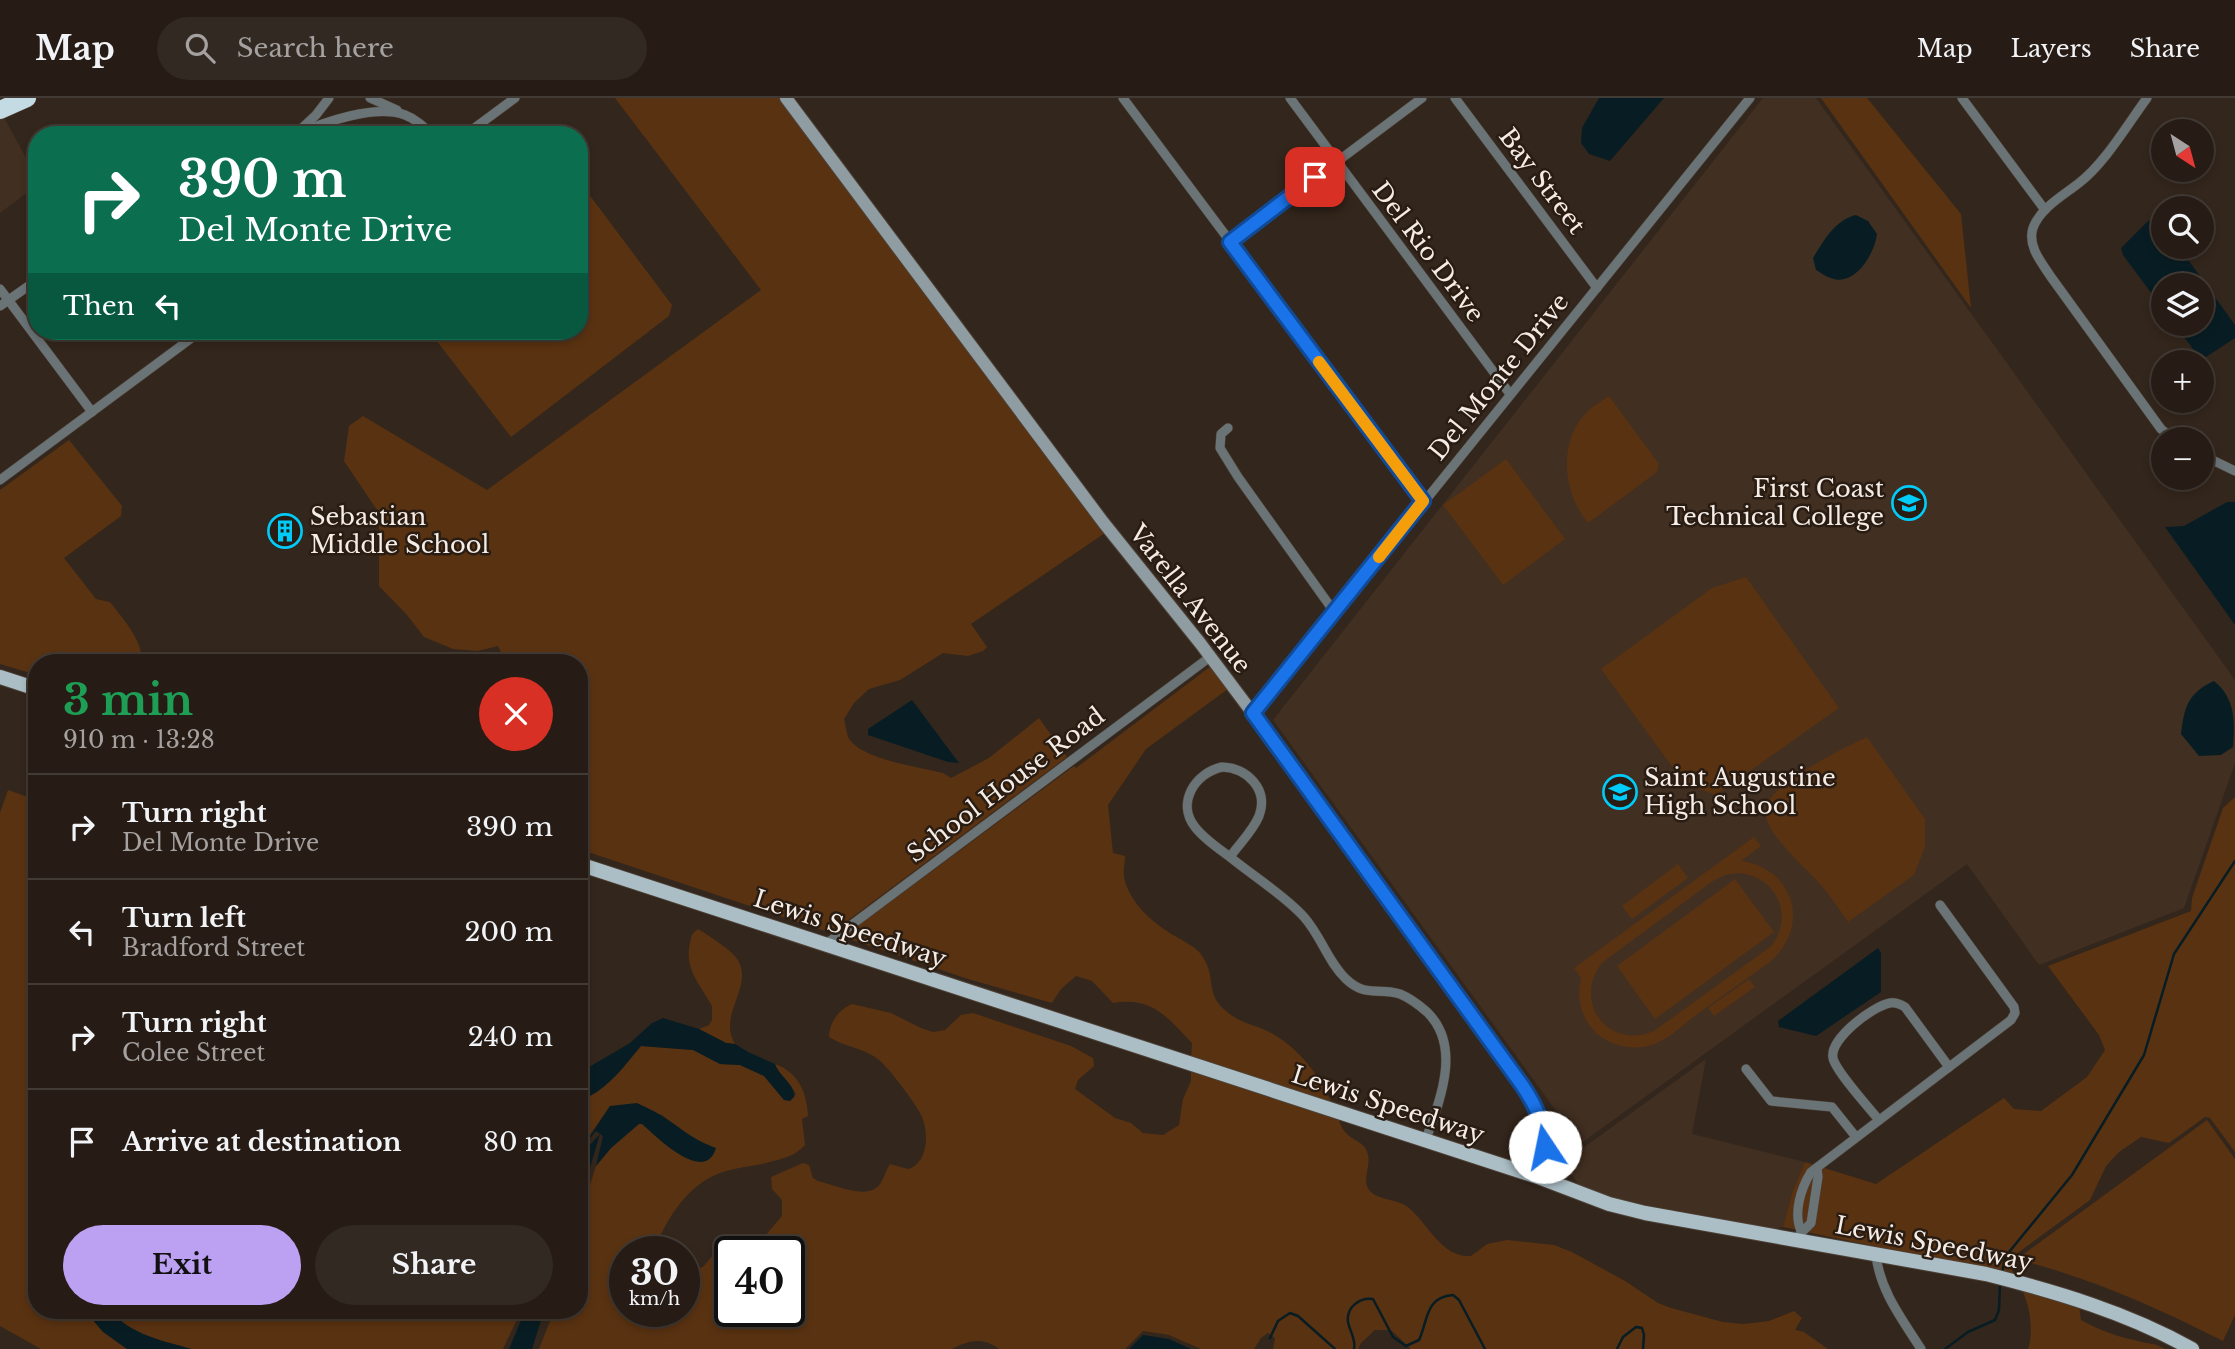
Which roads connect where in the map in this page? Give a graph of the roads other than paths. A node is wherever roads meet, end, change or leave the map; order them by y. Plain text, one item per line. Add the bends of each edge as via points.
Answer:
1 (27, 98) edge
2 (329, 98) edge
3 (370, 98) edge
4 (515, 98) edge
5 (786, 98) edge
6 (1123, 98) edge
7 (1290, 98) edge
8 (1422, 98) edge
9 (1455, 98) edge
10 (1749, 98) edge
11 (1962, 98) edge
12 (2147, 98) edge
13 (0, 110) edge
14 (404, 114) junction
15 (304, 126) edge
16 (318, 126) edge
17 (423, 126) edge
18 (477, 126) edge
19 (1336, 161) junction
20 (2045, 210) junction
21 (1230, 242) junction
22 (28, 286) edge
23 (1597, 288) junction
24 (0, 289) edge
25 (4, 303) edge
26 (28, 333) edge
27 (34, 340) edge
28 (189, 340) edge
29 (1510, 394) junction
30 (92, 412) junction
31 (2160, 427) edge
32 (1227, 428) dead end
33 (2214, 461) edge
34 (2235, 471) edge
35 (0, 480) edge
36 (1423, 501) junction
37 (1335, 612) junction
38 (1210, 657) junction
39 (0, 677) edge
40 (28, 686) edge
41 (1253, 713) junction
42 (1230, 857) junction
43 (588, 867) edge
44 (1940, 905) dead end
45 (826, 944) junction
46 (1949, 1067) junction
47 (1746, 1069) dead end
48 (1879, 1120) junction
49 (1856, 1137) junction
50 (1425, 1142) junction
51 (1817, 1168) junction
52 (1538, 1177) junction
53 (1800, 1236) junction
54 (1875, 1255) junction
55 (1921, 1349) edge
56 (2192, 1349) edge

1 - 13 highway
2 - 15 street
3 - 14 street
4 - 18 street
5 - 38 street, Varella Avenue via 1103,522
6 - 21 street
7 - 19 street, Del Rio Drive
8 - 19 street
9 - 23 street, Bay Street
10 - 23 street, Del Monte Drive
11 - 20 street
12 - 20 street via 2091,172
14 - 16 street via 371,113
14 - 17 street
19 - 21 street
19 - 29 street, Del Rio Drive
20 - 31 street via 2033,227 2037,256
21 - 36 street
22 - 25 street
23 - 29 street, Del Monte Drive
24 - 25 street
25 - 26 street
27 - 30 street
28 - 30 street
29 - 36 street, Del Monte Drive
30 - 35 street
32 - 37 street via 1221,434 1220,447 1261,512
33 - 34 street
36 - 37 street, Del Monte Drive
37 - 41 street, Del Monte Drive
38 - 41 street, Varella Avenue
38 - 45 street, School House Road
39 - 40 main road
41 - 52 street, Varella Avenue via 1531,1099 1545,1138
42 - 42 street via 1197,830 1188,813 1189,796 1198,779 1222,767 1247,774 1261,797 1259,815
42 - 50 street via 1302,915 1343,977 1357,989 1399,994 1432,1017 1445,1039 1446,1066
43 - 45 main road, Lewis Speedway
44 - 46 street via 2015,1013
45 - 50 main road, Lewis Speedway
46 - 48 street
46 - 48 street via 1899,1004 1882,1005 1843,1033 1833,1048 1835,1063
47 - 49 street via 1771,1101 1832,1107
48 - 49 street
49 - 51 street
50 - 52 main road, Lewis Speedway
51 - 53 street via 1811,1223
51 - 53 street via 1800,1196 1796,1221
52 - 53 main road, Lewis Speedway via 1645,1213
53 - 54 main road, Lewis Speedway
54 - 55 street via 1885,1292
54 - 56 main road, Lewis Speedway via 2005,1279 2112,1312

